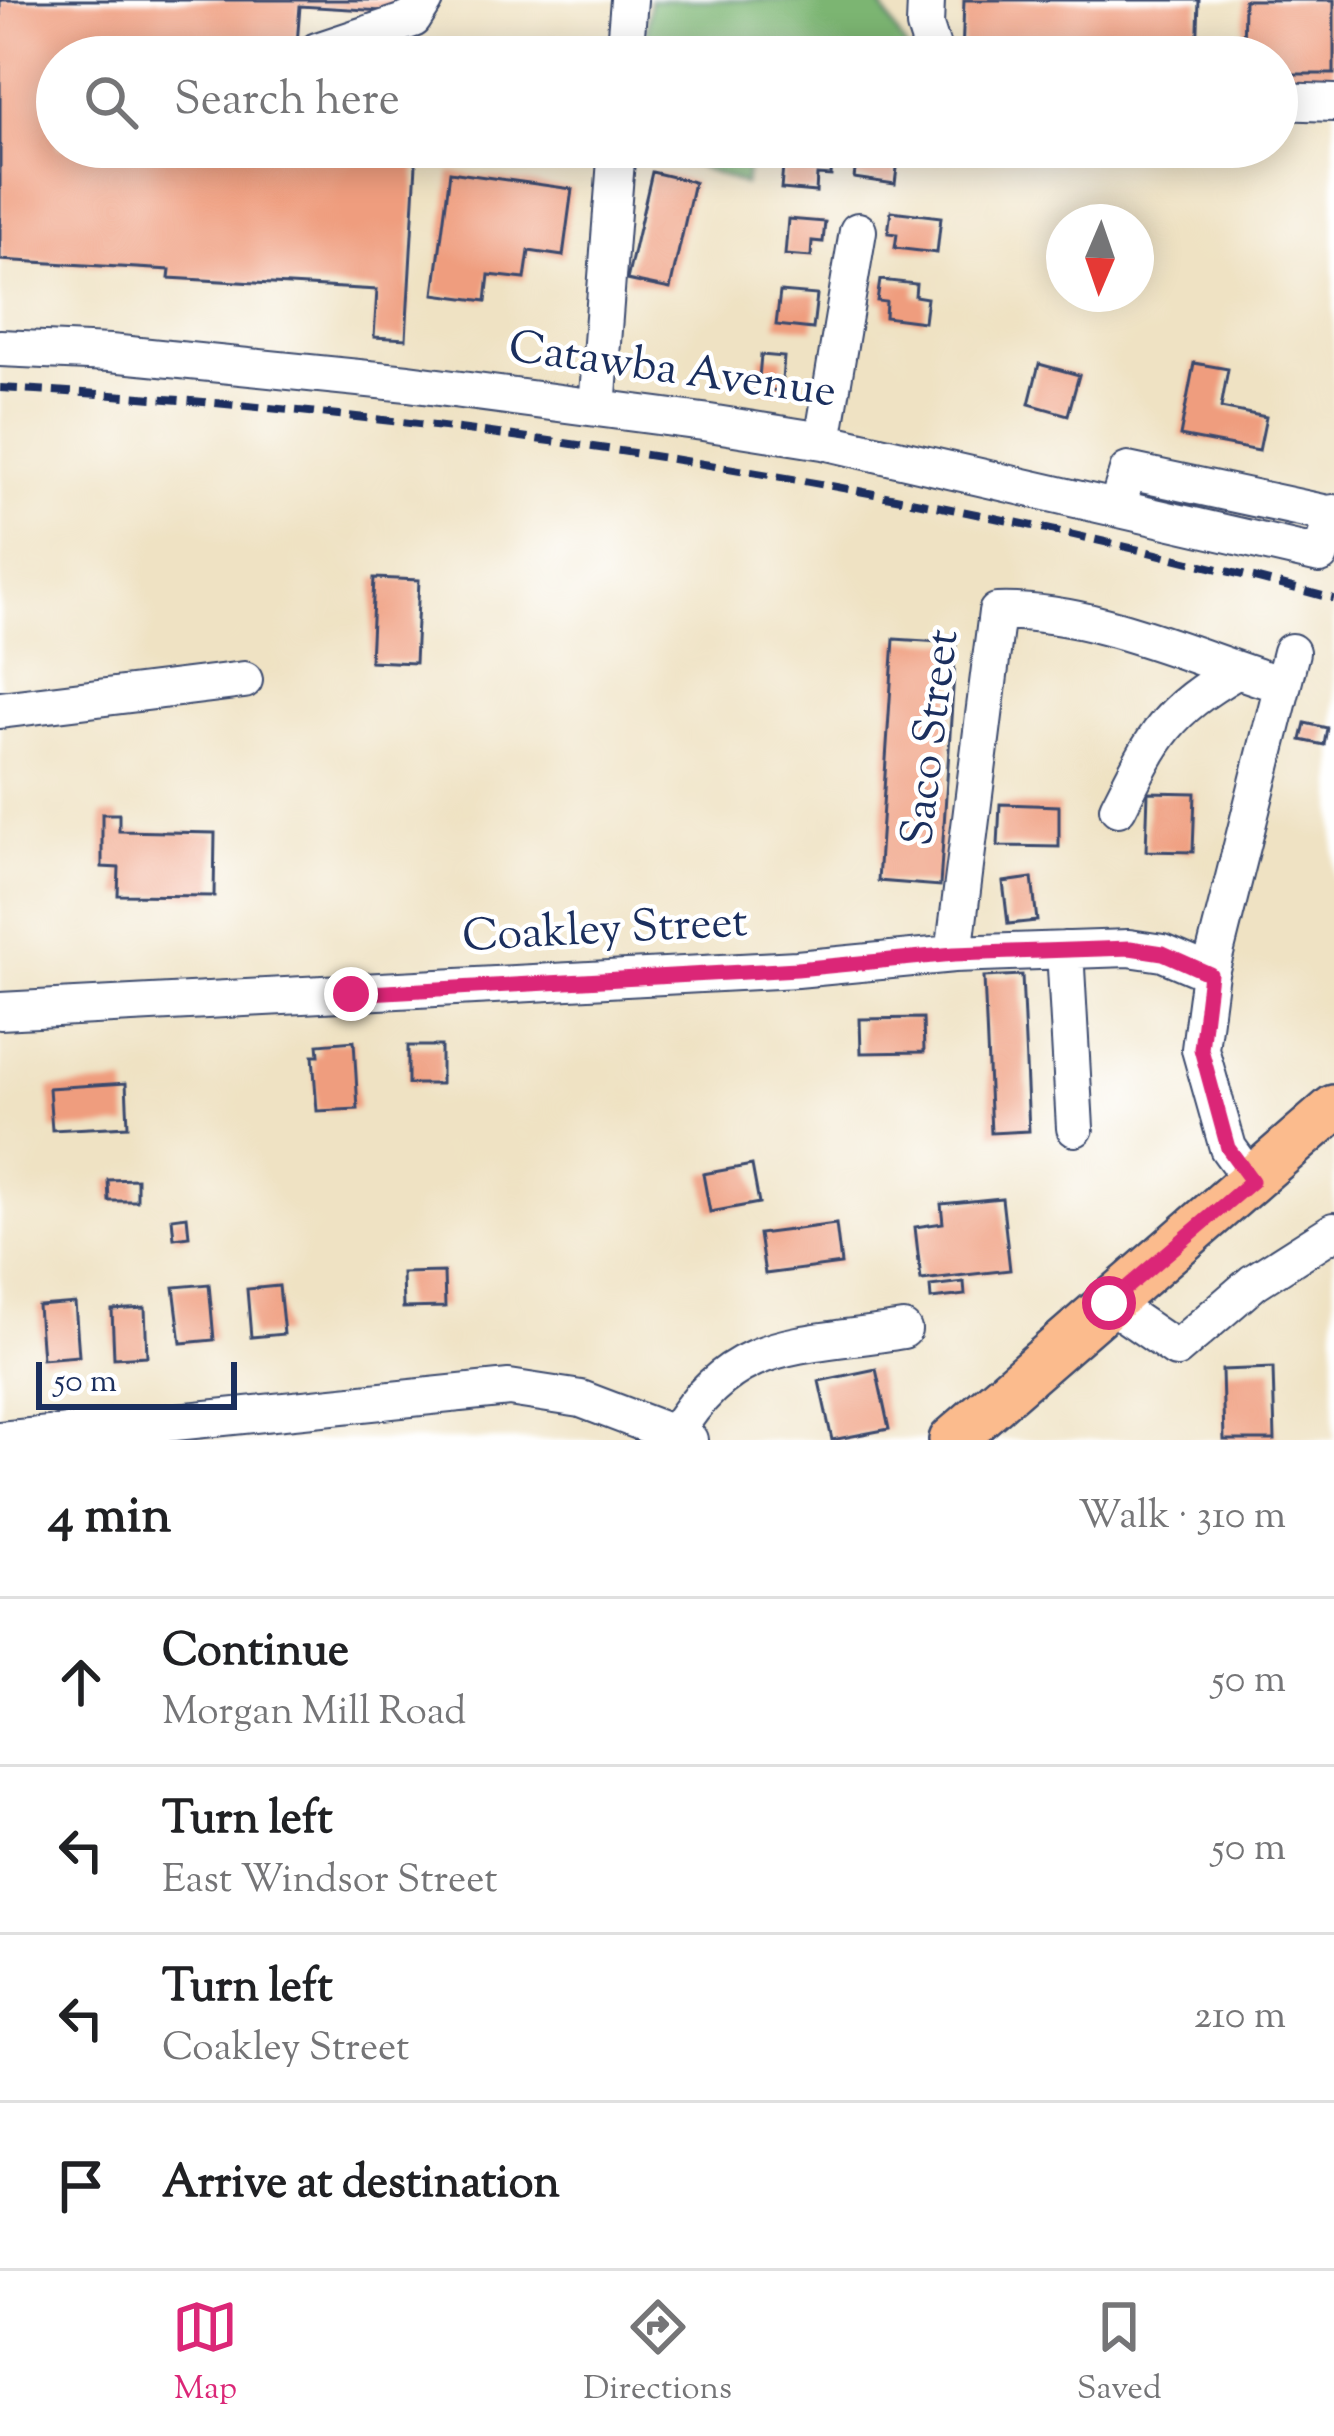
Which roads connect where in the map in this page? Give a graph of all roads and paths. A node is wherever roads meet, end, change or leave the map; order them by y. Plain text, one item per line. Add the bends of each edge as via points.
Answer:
1 (425, 0) edge
2 (629, 0) edge
3 (926, 0) edge
4 (360, 36) edge
5 (626, 36) edge
6 (928, 36) edge
7 (1298, 102) edge
8 (1334, 103) edge
9 (615, 168) edge
10 (858, 231) dead end
11 (0, 348) edge
12 (597, 408) junction
13 (823, 441) junction
14 (1118, 504) junction
15 (1334, 514) edge
16 (1236, 671) junction
17 (244, 680) dead end
18 (0, 710) edge
19 (1118, 808) dead end
20 (1065, 950) junction
21 (954, 954) junction
22 (1210, 974) junction
23 (0, 1011) edge
24 (1334, 1108) edge
25 (1075, 1128) dead end
26 (1252, 1181) junction
27 (1334, 1231) edge
28 (1109, 1303) junction
29 (903, 1330) dead end
30 (599, 1423) edge
31 (682, 1436) edge
32 (0, 1440) edge
33 (952, 1440) edge

1 - 4 street via 413,19
2 - 5 street
3 - 6 street
7 - 8 street
9 - 12 street
10 - 13 street
11 - 12 street, Catawba Avenue via 279,370
12 - 13 street, Catawba Avenue
13 - 14 street, Catawba Avenue
14 - 15 street via 1128,471
14 - 15 street, Catawba Avenue via 1320,554
16 - 19 street via 1185,700 1148,748
16 - 21 street, Saco Street via 1034,611 998,612
16 - 22 street, Saco Street via 1286,669
17 - 18 street
20 - 21 street, Coakley Street
20 - 22 street, Coakley Street via 1163,953
20 - 25 street
21 - 23 street, Coakley Street via 774,971
22 - 26 street via 1201,1049 1228,1148
24 - 26 main road
26 - 28 main road
27 - 28 street via 1270,1270 1176,1349
28 - 33 main road
29 - 31 street via 757,1354 722,1372
30 - 31 street
30 - 32 street via 508,1388 464,1389

